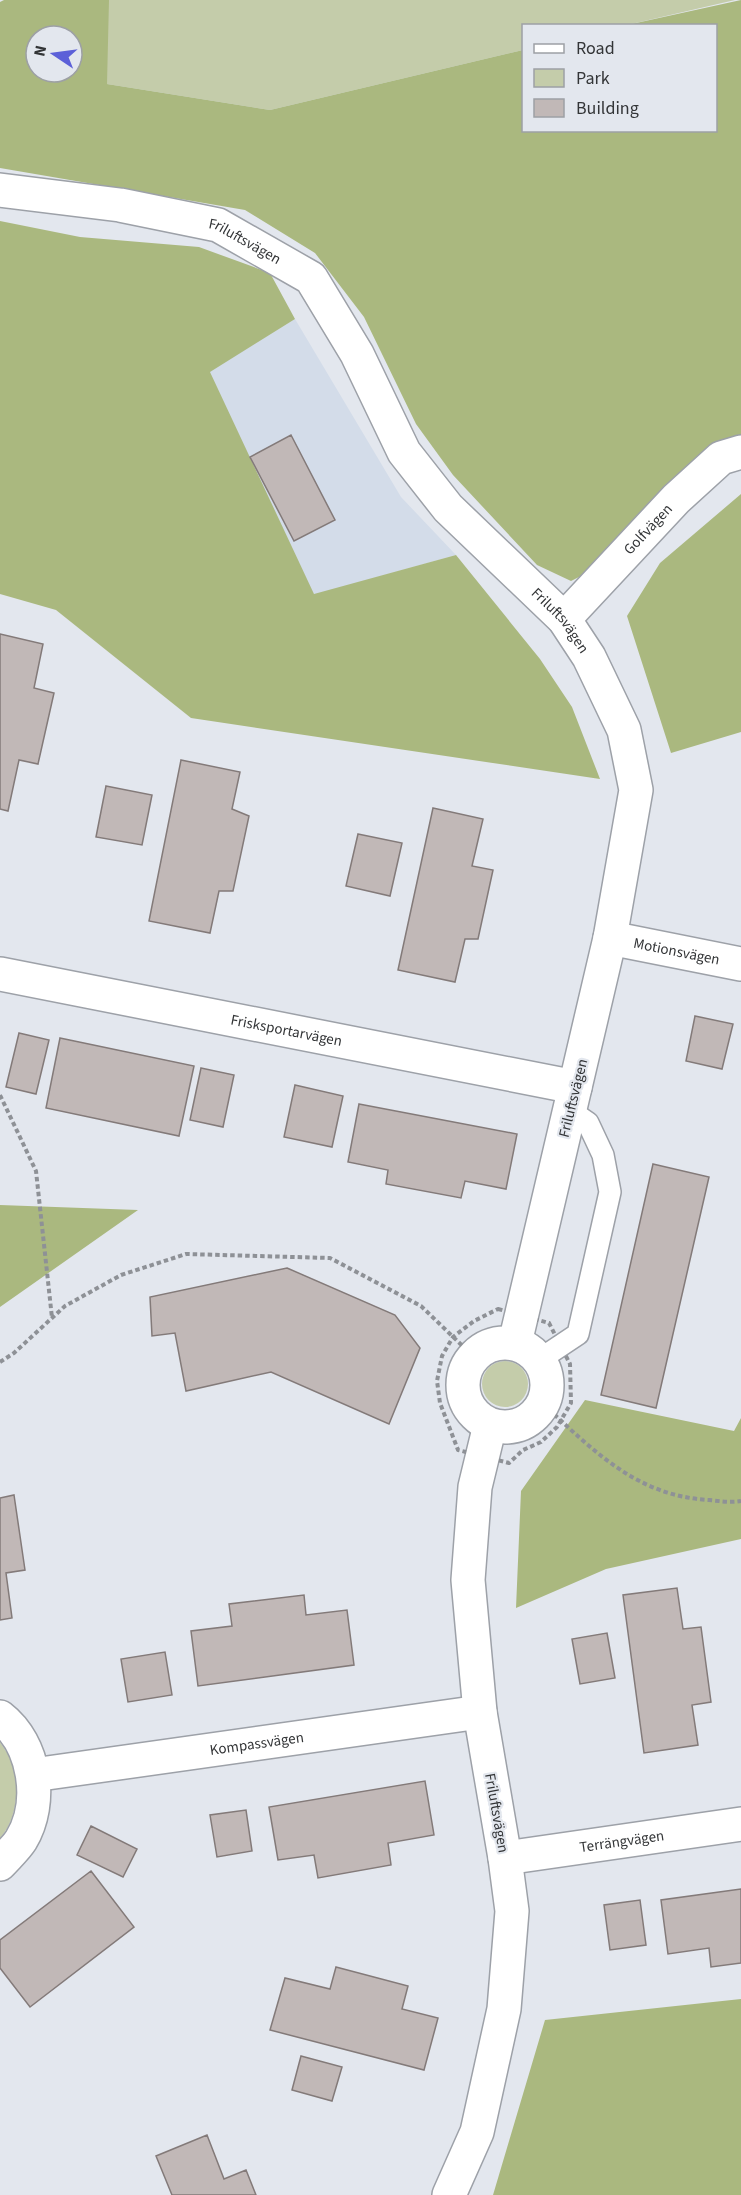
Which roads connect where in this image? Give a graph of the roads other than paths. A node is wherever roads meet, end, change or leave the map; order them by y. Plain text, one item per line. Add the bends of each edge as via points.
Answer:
1 (0, 190) edge
2 (741, 453) edge
3 (564, 619) junction
4 (610, 938) junction
5 (741, 964) edge
6 (0, 974) edge
7 (572, 1098) junction
8 (534, 1340) junction
9 (490, 1425) junction
10 (480, 1712) junction
11 (0, 1717) edge
12 (33, 1774) junction
13 (741, 1824) edge
14 (505, 1858) junction
15 (0, 1864) edge
16 (449, 2195) edge

1 - 3 street, Friluftsvägen via 120,205 218,225 311,278 357,354 404,452 448,508
2 - 3 street, Golfvägen via 721,458 684,492
3 - 4 street, Friluftsvägen via 589,657 624,730 636,790
4 - 5 street, Motionsvägen
4 - 7 street, Friluftsvägen
6 - 7 street, Frisksportarvägen
7 - 8 street, Friluftsvägen
7 - 8 lane via 603,1155 610,1192 578,1334
8 - 9 street via 545,1370 552,1413 536,1414 515,1426
8 - 9 street via 463,1346 464,1395 469,1408
9 - 10 street, Friluftsvägen via 475,1487 468,1580
10 - 12 street, Kompassvägen
10 - 14 street, Friluftsvägen
11 - 12 street via 23,1744
12 - 15 street via 33,1808 21,1839
13 - 14 street, Terrängvägen
14 - 16 street, Friluftsvägen via 512,1911 504,2009 477,2132

